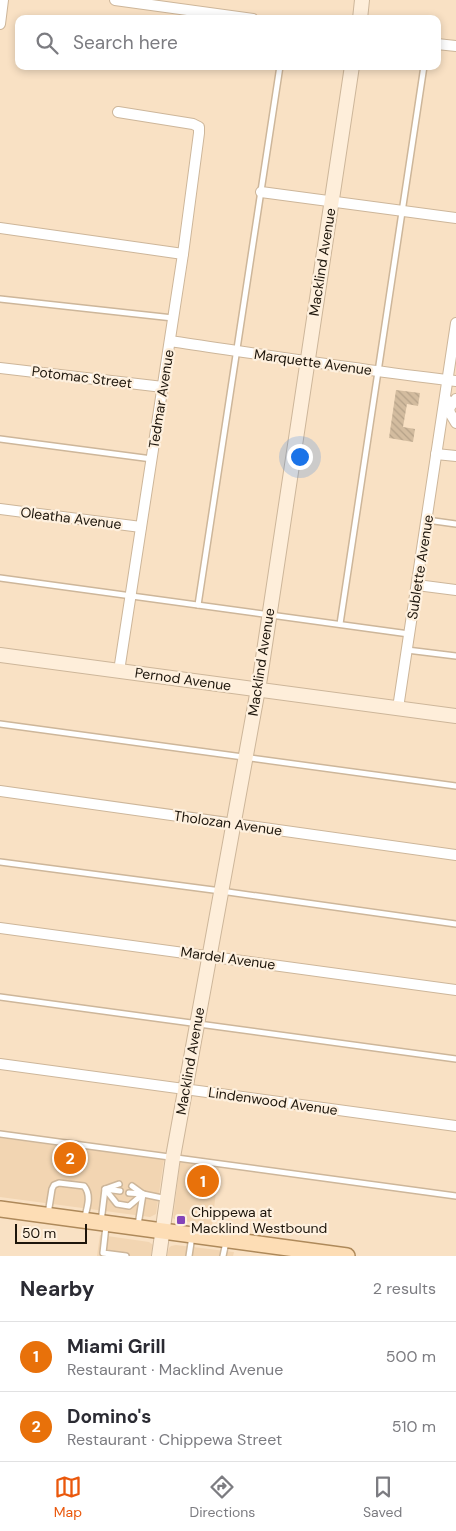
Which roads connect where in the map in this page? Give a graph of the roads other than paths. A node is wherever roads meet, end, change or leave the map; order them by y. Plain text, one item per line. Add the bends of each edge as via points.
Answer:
1 (3, 0) edge
2 (115, 0) edge
3 (362, 0) edge
4 (223, 15) edge
5 (360, 15) edge
6 (0, 24) edge
7 (441, 44) edge
8 (456, 46) edge
9 (279, 70) edge
10 (351, 70) edge
11 (423, 70) edge
12 (118, 112) dead end
13 (261, 192) junction
14 (331, 201) junction
15 (401, 210) junction
16 (456, 218) edge
17 (0, 228) edge
18 (184, 254) junction
19 (0, 299) edge
20 (174, 318) junction
21 (456, 323) edge
22 (170, 342) junction
23 (238, 350) junction
24 (307, 362) junction
25 (0, 368) edge
26 (377, 371) junction
27 (452, 380) edge
28 (163, 387) junction
29 (446, 392) junction
30 (456, 399) edge
31 (449, 408) junction
32 (456, 423) edge
33 (440, 425) junction
34 (0, 439) edge
35 (436, 454) junction
36 (456, 456) edge
37 (152, 459) junction
38 (0, 509) edge
39 (427, 520) junction
40 (456, 524) edge
41 (142, 527) junction
42 (0, 578) edge
43 (418, 585) junction
44 (456, 590) edge
45 (131, 596) junction
46 (198, 605) junction
47 (269, 614) junction
48 (340, 624) junction
49 (409, 634) junction
50 (407, 650) junction
51 (0, 655) edge
52 (456, 656) edge
53 (119, 671) junction
54 (258, 689) junction
55 (398, 708) junction
56 (456, 716) edge
57 (0, 724) edge
58 (246, 757) junction
59 (456, 786) edge
60 (0, 791) edge
61 (233, 824) junction
62 (456, 854) edge
63 (0, 862) edge
64 (222, 891) junction
65 (456, 924) edge
66 (0, 928) edge
67 (209, 956) junction
68 (456, 990) edge
69 (0, 997) edge
70 (197, 1023) junction
71 (456, 1059) edge
72 (0, 1064) edge
73 (185, 1089) junction
74 (456, 1126) edge
75 (0, 1134) edge
76 (173, 1157) junction
77 (119, 1184) dead end
78 (132, 1186) dead end
79 (106, 1189) junction
80 (120, 1192) dead end
81 (129, 1193) dead end
82 (143, 1194) junction
83 (456, 1196) edge
84 (167, 1199) junction
85 (0, 1209) edge
86 (48, 1216) junction
87 (84, 1220) junction
88 (103, 1223) junction
89 (138, 1228) junction
90 (163, 1231) junction
91 (192, 1235) junction
92 (226, 1240) junction
93 (126, 1256) edge
94 (159, 1256) edge
95 (189, 1256) edge
96 (223, 1256) edge
97 (347, 1256) edge

1 - 6 street
2 - 4 street
3 - 5 street
7 - 8 street
9 - 13 lane
10 - 14 street, Macklind Avenue
11 - 15 lane
12 - 18 street, Tedmar Avenue via 199,127
13 - 14 street
13 - 23 lane
14 - 15 street
14 - 24 street, Macklind Avenue
15 - 16 street
15 - 26 lane
17 - 18 street
18 - 20 street, Tedmar Avenue
19 - 20 lane
20 - 22 street, Tedmar Avenue
21 - 27 street, Sublette Avenue
22 - 23 street, Marquette Avenue
22 - 28 street, Tedmar Avenue
23 - 24 street, Marquette Avenue
23 - 46 lane
24 - 26 street, Marquette Avenue
24 - 47 street, Macklind Avenue
25 - 28 street, Potomac Street
26 - 27 street, Marquette Avenue
26 - 48 lane
27 - 29 street, Sublette Avenue
28 - 37 street, Tedmar Avenue
29 - 31 street
29 - 33 street, Sublette Avenue
30 - 31 street, Sublette Avenue
31 - 32 street
31 - 33 street, Sublette Avenue
33 - 35 street, Sublette Avenue
34 - 37 lane
35 - 36 street
35 - 39 street, Sublette Avenue
37 - 41 street, Tedmar Avenue
38 - 41 street, Oleatha Avenue
39 - 40 lane
39 - 43 street, Sublette Avenue
41 - 45 street, Tedmar Avenue
42 - 45 lane
43 - 44 street
43 - 49 street, Sublette Avenue
45 - 46 lane
45 - 53 street, Tedmar Avenue
46 - 47 lane
47 - 48 lane
47 - 54 street, Macklind Avenue
48 - 49 lane
49 - 50 street, Sublette Avenue
50 - 52 lane
50 - 55 street, Sublette Avenue
51 - 53 street, Pernod Avenue
53 - 54 street, Pernod Avenue
54 - 55 street, Pernod Avenue
54 - 58 street, Macklind Avenue
55 - 56 street, Pernod Avenue
57 - 58 lane
58 - 59 lane
58 - 61 street, Macklind Avenue
60 - 61 street, Tholozan Avenue
61 - 62 street, Tholozan Avenue
61 - 64 street, Macklind Avenue
63 - 64 lane
64 - 65 lane
64 - 67 street, Macklind Avenue
66 - 67 street, Mardel Avenue
67 - 68 street, Mardel Avenue
67 - 70 street, Macklind Avenue
69 - 70 lane
70 - 71 lane
70 - 73 street, Macklind Avenue
72 - 73 street, Lindenwood Avenue
73 - 74 street, Lindenwood Avenue
73 - 76 street, Macklind Avenue
75 - 76 lane
76 - 83 lane
76 - 84 street, Macklind Avenue
77 - 79 lane
78 - 82 lane
79 - 80 lane
79 - 82 lane via 117,1204 129,1206
79 - 88 lane
81 - 82 lane
82 - 84 lane
82 - 89 lane
84 - 90 street, Macklind Avenue
85 - 86 main road
86 - 87 main road
86 - 87 lane via 52,1189 59,1183 84,1186 87,1190
87 - 88 main road
88 - 89 main road
88 - 93 lane via 103,1253
89 - 90 main road
90 - 91 main road
90 - 94 street, Macklind Avenue
91 - 92 main road
91 - 95 lane
92 - 96 lane
92 - 97 main road

